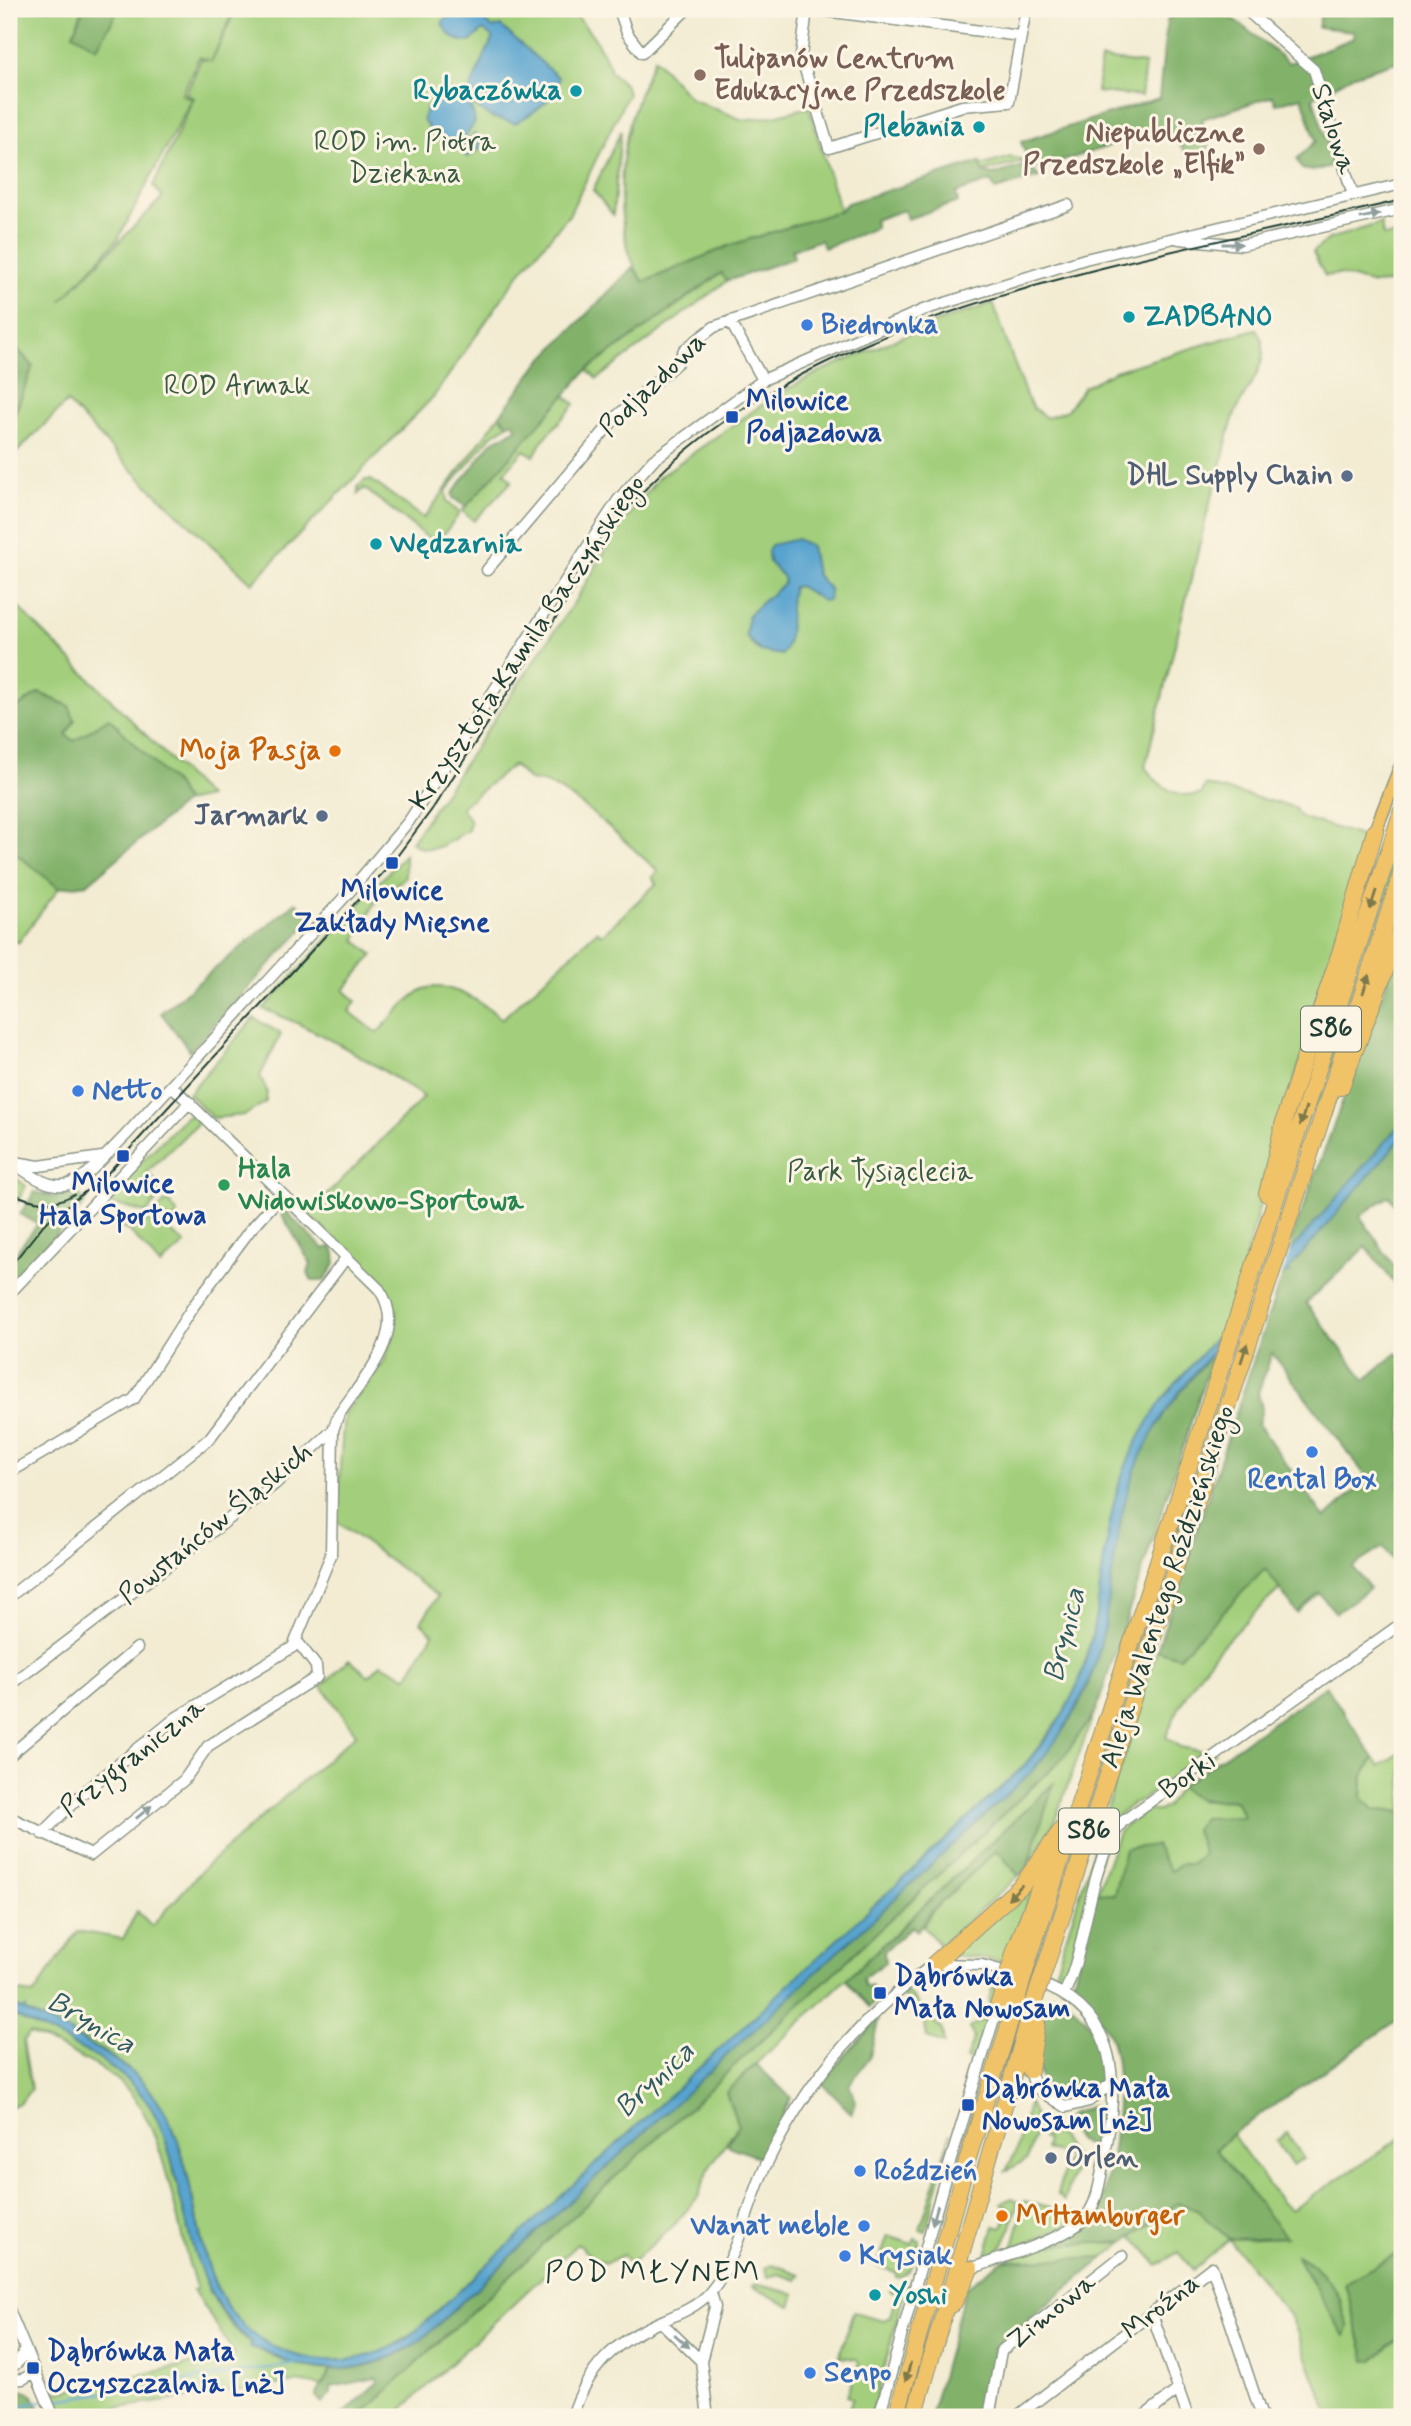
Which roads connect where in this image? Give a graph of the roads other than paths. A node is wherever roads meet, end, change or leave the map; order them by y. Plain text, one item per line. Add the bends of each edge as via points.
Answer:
1 (619, 9) edge
2 (687, 9) edge
3 (808, 9) edge
4 (1026, 9) edge
5 (1245, 9) edge
6 (889, 14) edge
7 (1020, 36) junction
8 (1402, 184) edge
9 (1353, 195) junction
10 (1068, 205) dead end
11 (1402, 209) edge
12 (1173, 238) junction
13 (730, 321) junction
14 (763, 380) junction
15 (487, 570) dead end
16 (1402, 763) edge
17 (1402, 811) edge
18 (1375, 831) joint
19 (1402, 872) edge
20 (1402, 926) edge
21 (172, 1086) junction
22 (190, 1102) junction
23 (1314, 1142) junction
24 (105, 1156) junction
25 (10, 1160) edge
26 (281, 1196) junction
27 (1261, 1246) junction
28 (346, 1258) junction
29 (9, 1294) edge
30 (333, 1430) junction
31 (9, 1474) edge
32 (9, 1597) edge
33 (1402, 1623) edge
34 (297, 1641) junction
35 (138, 1648) dead end
36 (9, 1686) edge
37 (9, 1756) edge
38 (1081, 1799) junction
39 (9, 1816) edge
40 (42, 1834) junction
41 (1057, 1839) junction
42 (1022, 1953) junction
43 (934, 1964) junction
44 (1064, 1994) junction
45 (1005, 2001) junction
46 (1036, 2006) junction
47 (1030, 2070) joint
48 (1113, 2082) junction
49 (1089, 2101) junction
50 (1111, 2110) junction
51 (1122, 2256) dead end
52 (970, 2269) joint
53 (711, 2292) junction
54 (9, 2310) edge
55 (1152, 2314) junction
56 (661, 2322) junction
57 (936, 2337) junction
58 (25, 2349) junction
59 (701, 2361) junction
60 (9, 2370) edge
61 (35, 2372) junction
62 (13, 2380) edge
63 (1179, 2389) junction
64 (43, 2392) junction
65 (52, 2412) edge
66 (572, 2417) edge
67 (708, 2417) edge
68 (879, 2417) edge
69 (896, 2417) edge
70 (914, 2417) edge
71 (989, 2417) edge
72 (1017, 2417) edge
73 (1143, 2417) edge
74 (1188, 2417) edge
75 (1262, 2417) edge

1 - 2 street via 627,33 642,53
3 - 6 street
3 - 7 street via 801,56 829,148 962,106 1009,102
4 - 7 street
5 - 9 street, Stalowa via 1314,70
6 - 7 street
8 - 9 street, Krzysztofa Kamila Baczyńskiego
9 - 12 street, Krzysztofa Kamila Baczyńskiego
10 - 13 street, Podjazdowa
12 -> 11 street, Krzysztofa Kamila Baczyńskiego via 1236,246
12 - 14 street, Krzysztofa Kamila Baczyńskiego via 1084,259 923,310
13 - 14 street
13 - 15 street, Podjazdowa via 684,350 678,362 618,415
14 - 21 street, Krzysztofa Kamila Baczyńskiego via 636,476 409,821
16 - 18 main road
17 -> 27 highway, S86
18 - 27 highway via 1338,961 1286,1113 1262,1215
23 -> 19 highway, S86
20 - 23 highway via 1351,1065
21 - 22 street, Powstańców Śląskich
21 - 24 street, Krzysztofa Kamila Baczyńskiego
22 - 26 street, Powstańców Śląskich
22 - 29 street
46 -> 23 highway, Aleja Walentego Roździeńskiego / S86, bridge via 1116,1745
24 - 25 street, Krzysztofa Kamila Baczyńskiego via 39,1166
24 - 25 street, Krzysztofa Kamila Baczyńskiego via 76,1181 52,1187 36,1181
26 - 28 street, Powstańców Śląskich
26 - 31 street via 192,1308 134,1399
27 - 38 highway, Aleja Walentego Roździeńskiego / S86
28 - 30 street, Powstańców Śląskich via 385,1298 391,1328
28 - 32 street via 209,1439
30 - 34 street via 331,1555
30 - 36 street, Powstańców Śląskich via 265,1492
33 - 44 street, Borki via 1123,1821 1089,1903
34 - 40 street, Przygraniczna via 177,1717 83,1793
40 -> 34 street, Przygraniczna via 91,1855 184,1780 208,1746 317,1677 316,1666
35 - 37 street, Powstańców Śląskich
38 - 41 highway
38 - 42 highway, Aleja Walentego Roździeńskiego / S86
39 - 40 street
41 - 42 highway
41 -> 43 highway via 1015,1892
42 - 45 highway, Aleja Walentego Roździeńskiego / S86, bridge
43 - 44 street via 982,1965
43 - 53 street via 874,2014 813,2080 766,2165 724,2271
44 - 48 street via 1099,2029 1110,2056
45 -> 68 street, Aleja Walentego Roździeńskiego via 941,2194
45 -> 69 highway, Aleja Walentego Roździeńskiego / S86 via 965,2168
46 - 47 highway
46 - 57 highway, Aleja Walentego Roździeńskiego / S86
47 - 49 street via 1035,2087 1066,2106
48 - 49 street
48 - 50 street
49 - 50 street
50 - 52 street via 1099,2185 1086,2217 1060,2234
51 - 71 street, Zimowa via 1001,2351
52 - 57 highway
53 - 56 street
53 - 59 street via 715,2307
54 - 58 street
55 - 63 street
55 - 72 street, Mroźna
55 - 75 street, Mroźna via 1212,2267
56 -> 59 street
56 - 66 street via 607,2353 592,2370
57 - 70 highway, Aleja Walentego Roździeńskiego / S86
58 - 60 street
58 - 61 street
59 - 67 street
60 - 61 street
61 - 62 street
61 - 64 street
62 - 64 street
63 - 73 street
63 - 74 street
64 - 65 street

